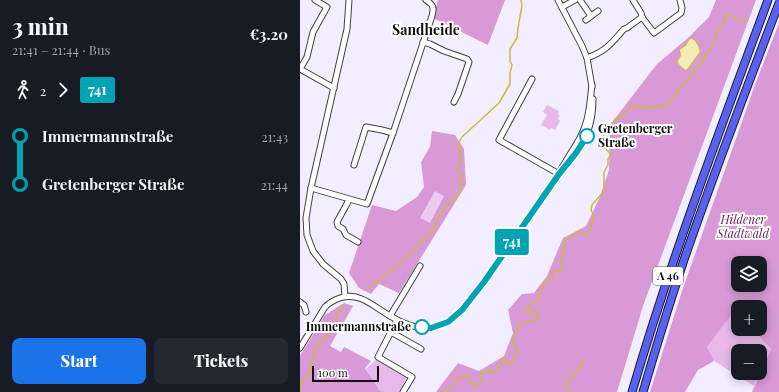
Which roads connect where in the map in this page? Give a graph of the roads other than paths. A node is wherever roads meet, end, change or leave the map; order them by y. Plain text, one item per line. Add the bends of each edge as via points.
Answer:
1 (315, 0) edge
2 (349, 0) edge
3 (426, 0) edge
4 (558, 0) edge
5 (576, 0) edge
6 (580, 0) edge
7 (633, 0) edge
8 (680, 0) edge
9 (768, 0) edge
10 (779, 3) edge
11 (562, 7) junction
12 (598, 11) dead end
13 (591, 16) junction
14 (642, 17) junction
15 (586, 20) dead end
16 (423, 42) junction
17 (587, 58) junction
18 (532, 79) dead end
19 (334, 88) junction
20 (454, 102) dead end
21 (393, 133) junction
22 (354, 165) dead end
23 (559, 174) junction
24 (311, 188) junction
25 (349, 200) junction
26 (303, 217) edge
27 (358, 242) dead end
28 (420, 266) dead end
29 (344, 296) junction
30 (300, 302) edge
31 (306, 312) dead end
32 (390, 316) junction
33 (397, 320) junction
34 (391, 332) junction
35 (300, 348) edge
36 (421, 349) dead end
37 (403, 392) edge
38 (632, 392) edge
39 (643, 392) edge

1 - 19 street via 327,7 313,32 307,57 300,69
2 - 19 street via 347,29
3 - 16 street via 434,9
4 - 11 street
5 - 11 street
6 - 13 street
7 - 14 street
8 - 14 street via 680,13 654,33
9 - 38 highway, A 46 via 679,245
10 - 39 highway, A 46 via 688,248
11 - 17 street
12 - 13 street
13 - 15 street
14 - 17 street via 624,29 608,48
16 - 20 street via 468,59
16 - 21 street
17 - 23 street via 593,93 588,132
18 - 23 street via 499,140
19 - 24 street
21 - 22 street via 366,127
21 - 25 street via 367,204
23 - 33 street via 473,298 458,314 448,322 431,328
24 - 25 street
24 - 26 street
25 - 27 street via 337,222 346,235
26 - 29 street via 313,250 341,279 344,284
28 - 32 street
29 - 32 street via 355,296 375,305
29 - 35 street via 325,307
30 - 31 street
32 - 33 street
33 - 34 street
34 - 36 street
34 - 37 street via 378,357 412,377

